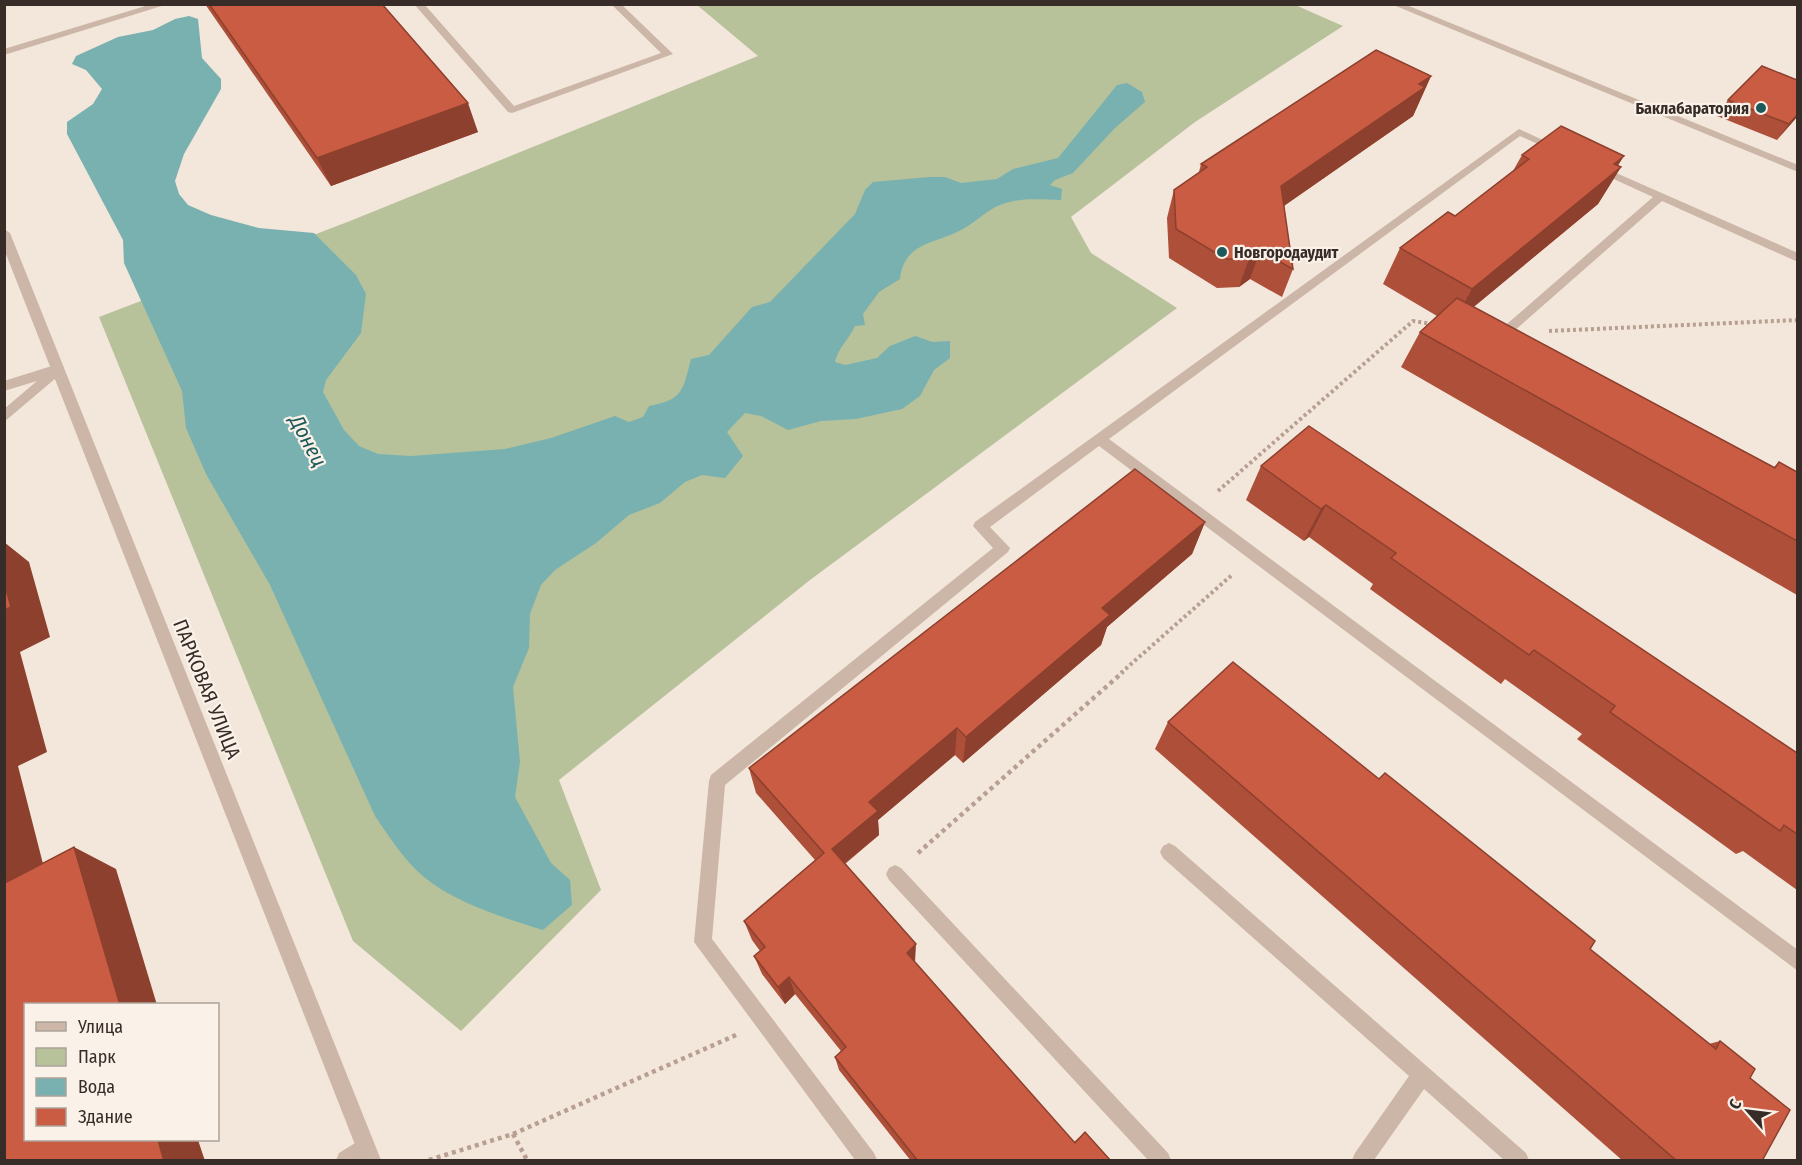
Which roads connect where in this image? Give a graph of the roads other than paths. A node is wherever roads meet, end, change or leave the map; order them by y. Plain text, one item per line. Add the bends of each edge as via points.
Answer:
1 (164, 4) edge
2 (418, 4) edge
3 (615, 4) edge
4 (1395, 4) edge
5 (4, 52) edge
6 (1797, 169) edge
7 (1661, 196) junction
8 (4, 233) edge
9 (1797, 258) edge
10 (1525, 344) edge
11 (58, 369) junction
12 (4, 386) edge
13 (4, 417) edge
14 (1099, 439) junction
15 (1168, 852) dead end
16 (895, 874) road end
17 (1797, 962) edge
18 (1422, 1075) junction
19 (368, 1154) edge
20 (346, 1161) edge
21 (867, 1161) edge
22 (1161, 1161) edge
23 (1362, 1161) edge
24 (1519, 1161) edge

1 - 5 street
2 - 3 street via 512,110 668,54
4 - 6 street
7 - 9 street
7 - 10 street via 1504,333
7 - 14 street via 1519,132
8 - 11 street, ПАРКОВАЯ УЛИЦА
11 - 12 street
11 - 13 street
11 - 19 street, ПАРКОВАЯ УЛИЦА
14 - 17 street
14 - 21 street via 980,526 1003,548 717,781 703,942
15 - 18 street
16 - 22 street
18 - 23 street
18 - 24 street
19 - 20 street

